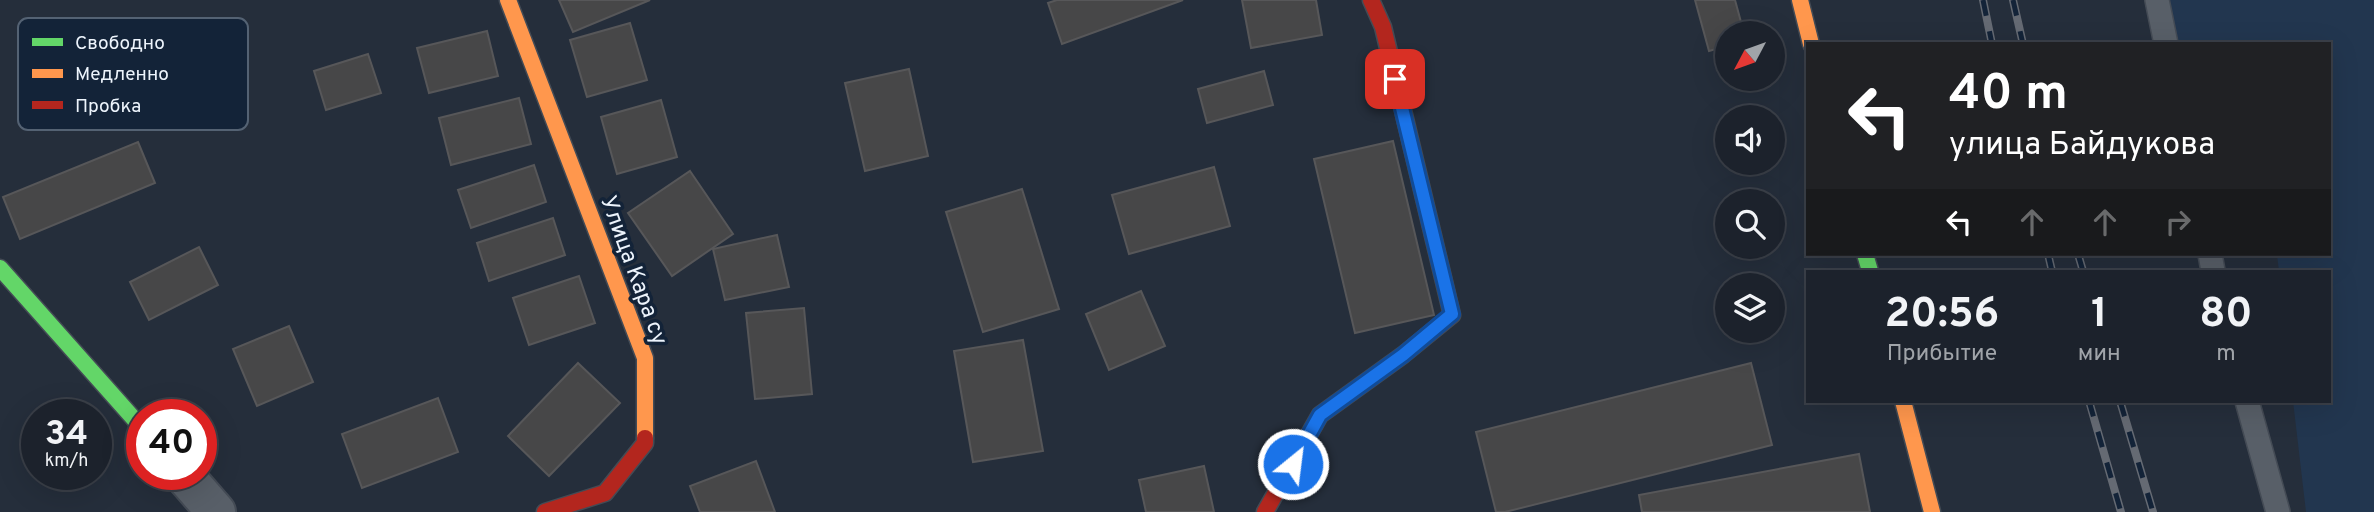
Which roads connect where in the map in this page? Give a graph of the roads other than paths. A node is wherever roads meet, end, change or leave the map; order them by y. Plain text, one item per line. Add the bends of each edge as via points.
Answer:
1 (508, 0) edge
2 (1371, 0) edge
3 (1800, 0) edge
4 (2157, 0) edge
5 (1810, 42) edge
6 (2166, 42) edge
7 (0, 268) edge
8 (1904, 403) edge
9 (2248, 403) edge
10 (126, 410) edge
11 (197, 490) edge
12 (216, 512) edge
13 (545, 512) edge
14 (1265, 512) edge
15 (1932, 512) edge
16 (2278, 512) edge

1 - 13 street, Улица Кара су via 645,358 645,443 605,493
2 - 14 street via 1382,27 1452,314 1320,415
3 - 5 street
4 - 6 lane
7 - 10 street
8 - 15 street
9 - 16 lane
11 - 12 street

